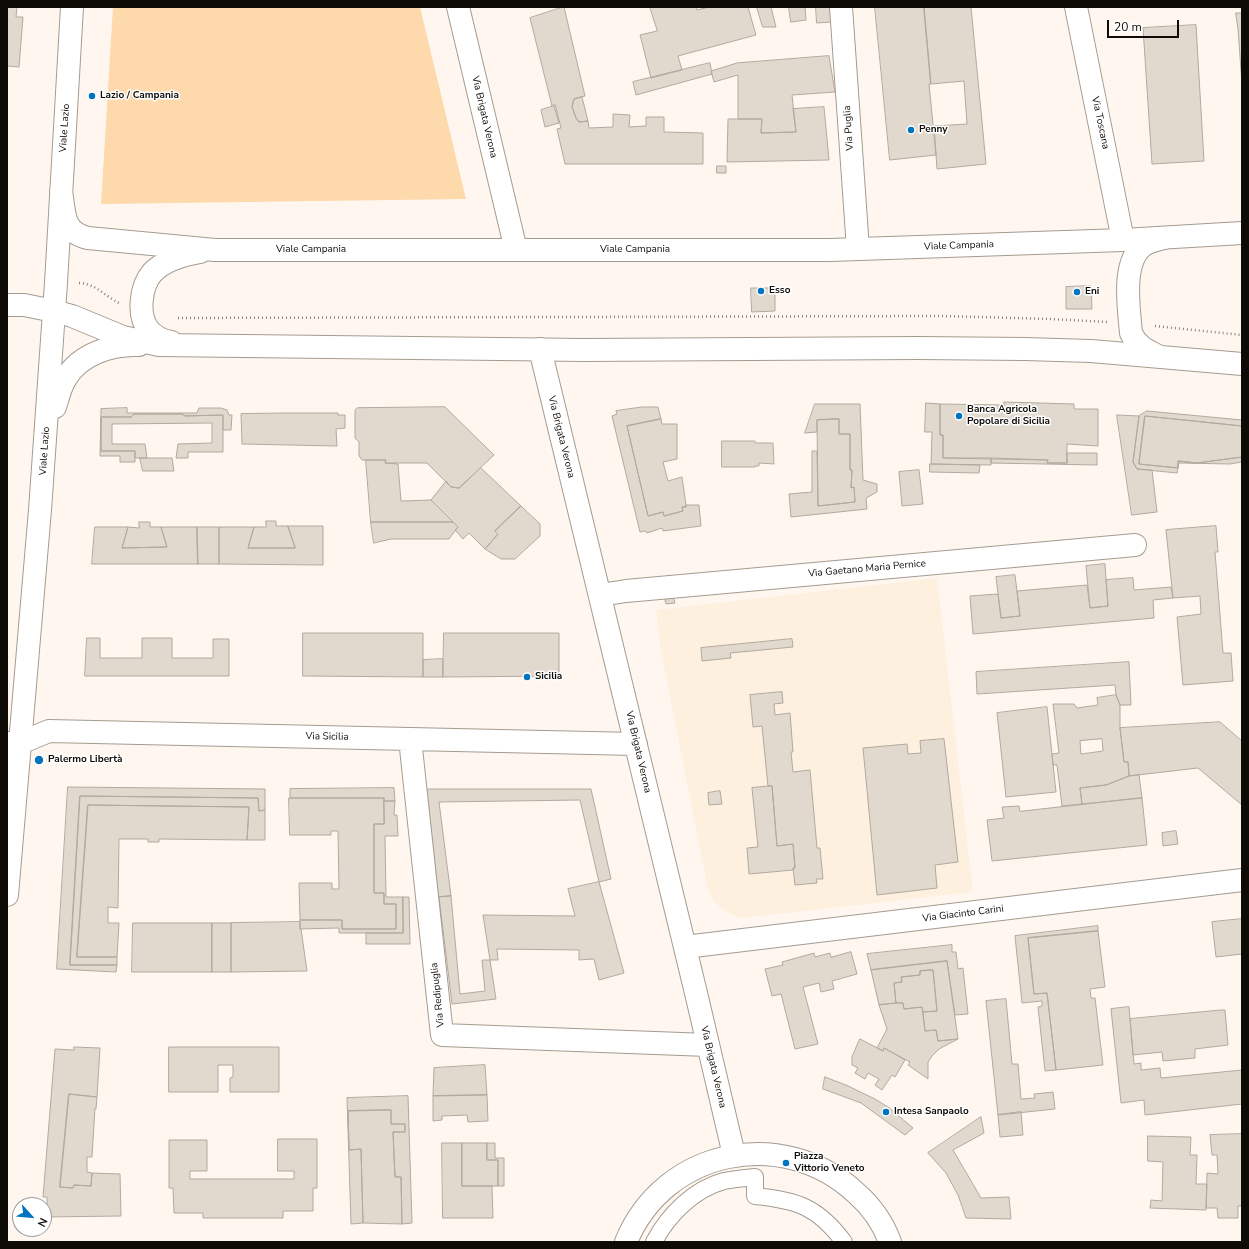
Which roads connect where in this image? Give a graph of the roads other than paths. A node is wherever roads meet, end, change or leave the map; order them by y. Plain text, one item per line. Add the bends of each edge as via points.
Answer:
1 (72, 7) edge
2 (841, 7) edge
3 (1076, 7) edge
4 (462, 8) edge
5 (61, 191) junction
6 (1242, 233) edge
7 (1164, 238) junction
8 (1123, 240) junction
9 (858, 249) junction
10 (214, 250) junction
11 (516, 250) junction
12 (7, 304) edge
13 (54, 310) junction
14 (160, 345) junction
15 (187, 346) junction
16 (540, 349) junction
17 (1158, 356) junction
18 (1241, 364) edge
19 (40, 510) junction
20 (1135, 545) dead end
21 (600, 595) junction
22 (410, 738) junction
23 (13, 743) edge
24 (636, 744) junction
25 (1242, 880) edge
26 (7, 895) edge
27 (685, 948) junction
28 (708, 1045) junction
29 (734, 1155) junction
30 (626, 1242) edge
31 (654, 1242) edge
32 (844, 1242) edge
33 (890, 1242) edge

1 - 5 street, Viale Lazio
2 - 9 street, Via Puglia
3 - 8 street, Via Toscana
4 - 11 street, Via Brigata Verona
5 - 10 street, Viale Campania via 68,226 79,236
5 - 13 street, Viale Lazio
6 - 7 street, Viale Campania
7 - 8 street, Viale Campania
7 - 17 street via 1143,246 1135,255 1128,276 1131,333 1134,341 1143,349
8 - 9 street, Viale Campania
9 - 11 street, Viale Campania
10 - 11 street, Viale Campania
10 - 15 street via 173,259 152,273 146,284 142,309 148,329 165,341
12 - 13 street
13 - 14 street via 123,337
13 - 19 street, Viale Lazio
14 - 15 street
14 - 19 street via 131,344 95,353 81,361 66,377 54,409
15 - 16 street
16 - 17 street via 1025,348
16 - 21 street, Via Brigata Verona
17 - 18 street
19 - 23 street, Viale Lazio
20 - 21 street, Via Gaetano Maria Pernice
21 - 24 street, Via Brigata Verona
22 - 23 street, Via Sicilia via 49,731
22 - 24 street, Via Sicilia
22 - 28 street, Via Redipuglia via 442,1036
23 - 26 street, Viale Lazio
24 - 27 street, Via Brigata Verona
25 - 27 street, Via Giacinto Carini
27 - 28 street, Via Brigata Verona
28 - 29 street, Via Brigata Verona
29 - 30 street via 686,1173 656,1196 632,1227
29 - 33 street via 753,1153 785,1156 816,1165 844,1181 867,1203
31 - 32 street via 673,1214 705,1189 724,1181 755,1177 755,1196 780,1198 800,1204 818,1214 834,1228

